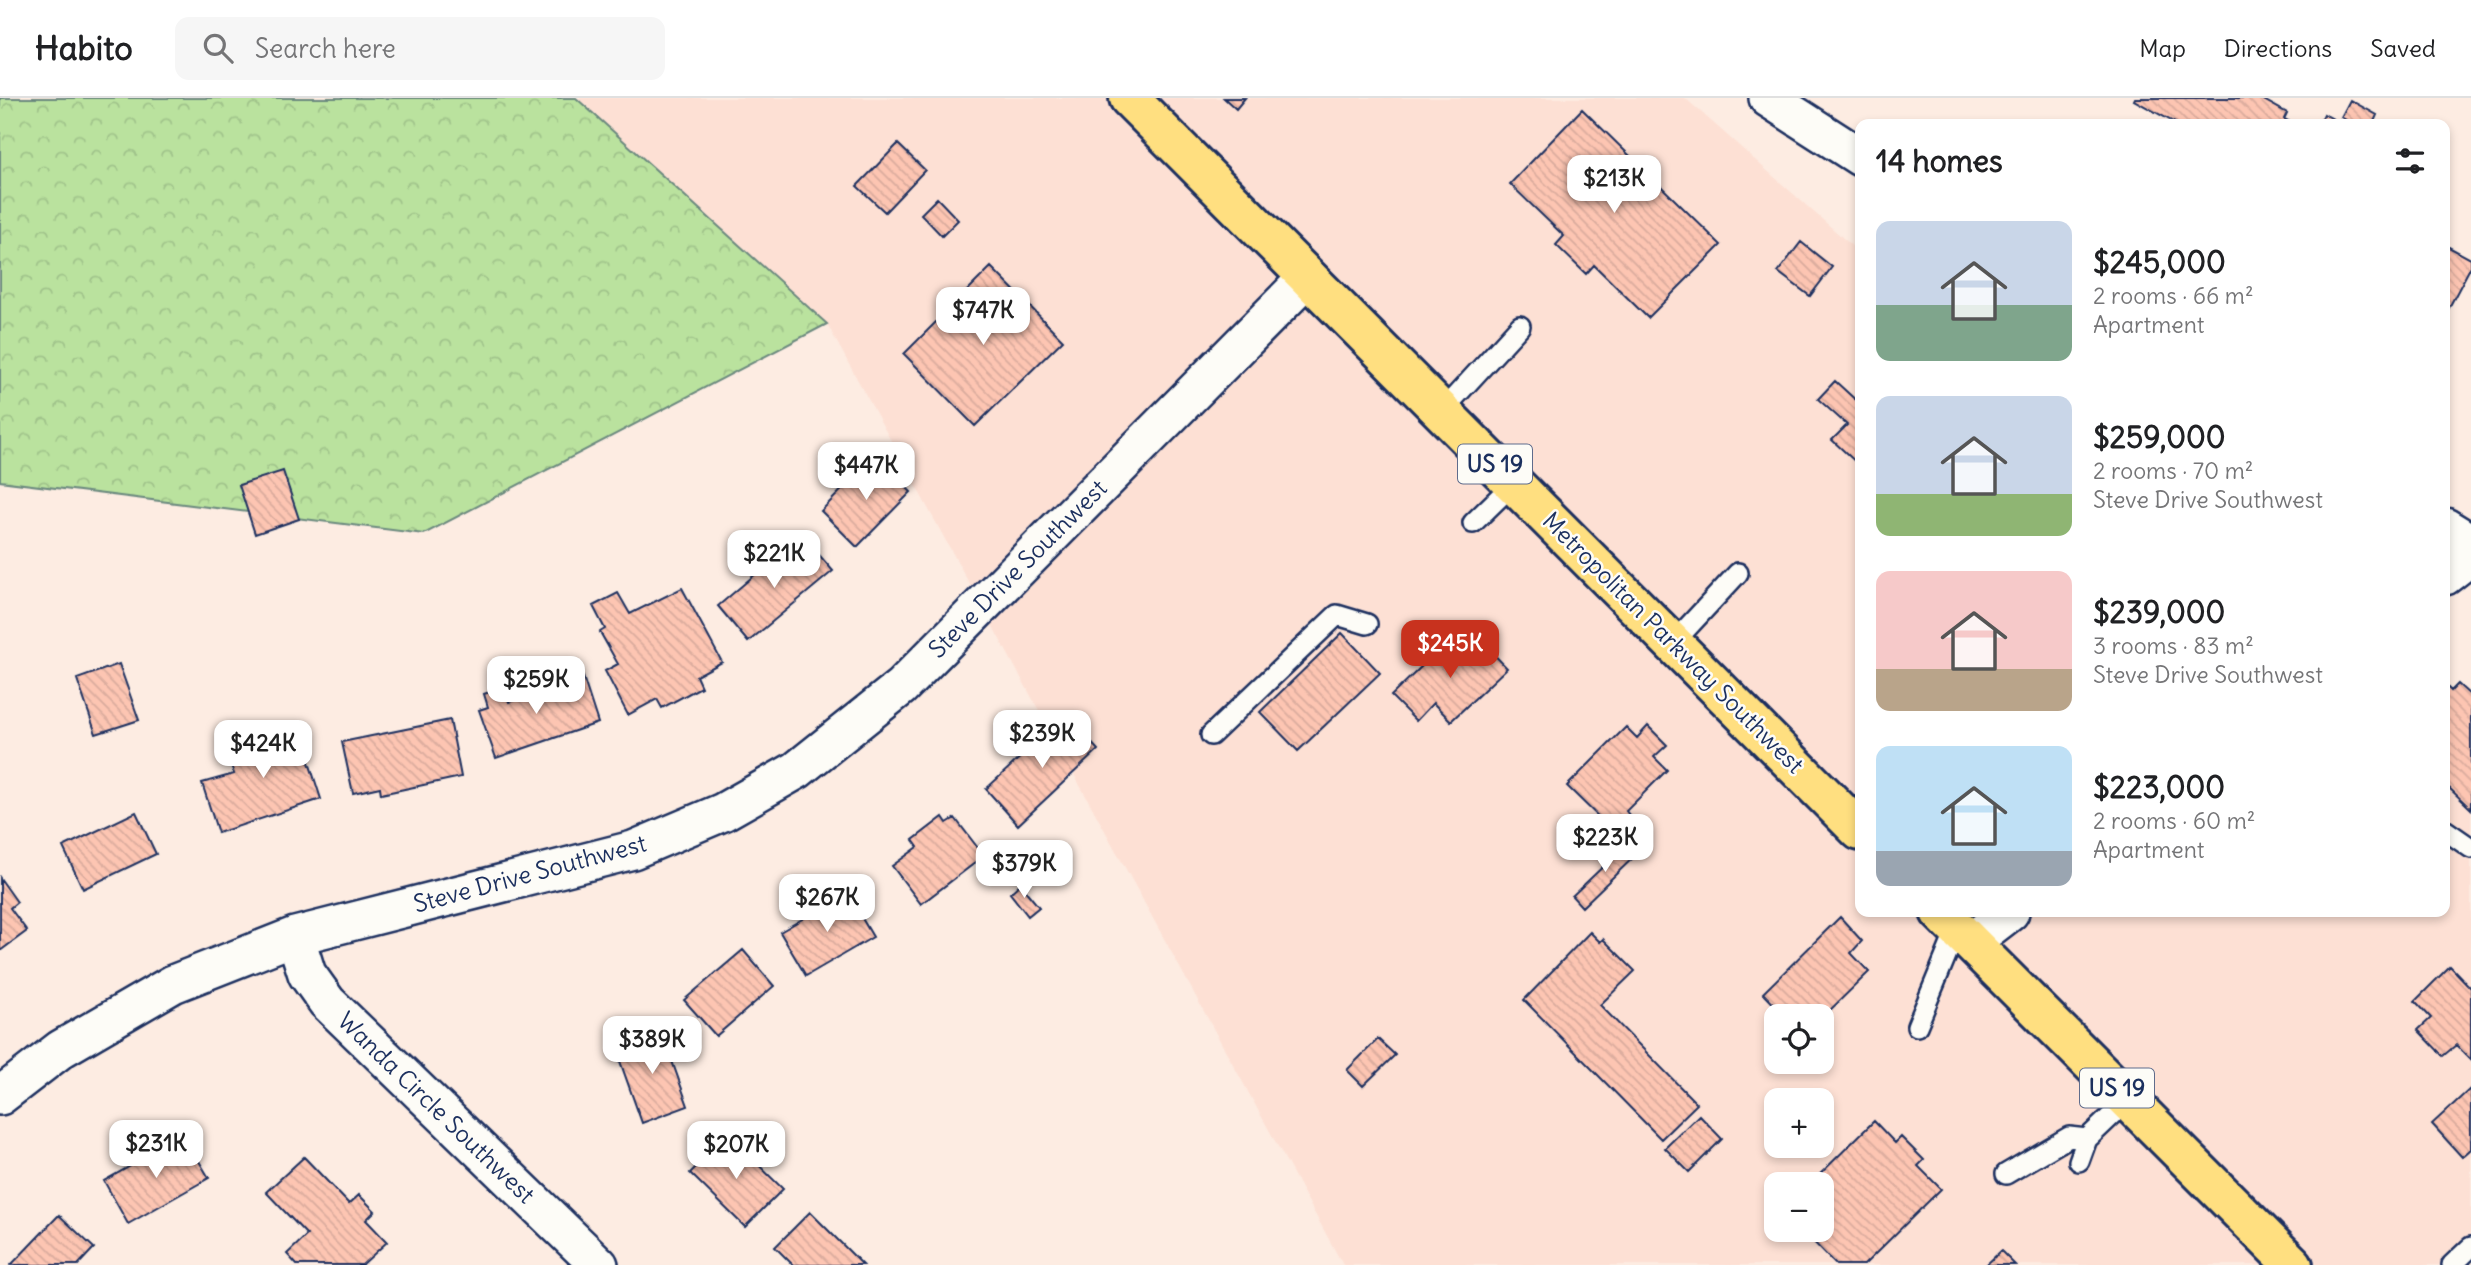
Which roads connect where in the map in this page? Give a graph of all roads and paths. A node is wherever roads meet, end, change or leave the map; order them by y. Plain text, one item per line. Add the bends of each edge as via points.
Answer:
1 (1129, 98) edge
2 (1769, 98) edge
3 (1855, 154) edge
4 (1308, 277) junction
5 (1520, 326) dead end
6 (1442, 411) junction
7 (1514, 483) junction
8 (1473, 523) dead end
9 (2450, 530) edge
10 (2471, 543) edge
11 (2471, 556) edge
12 (2450, 572) edge
13 (1738, 573) dead end
14 (1367, 624) dead end
15 (1673, 643) junction
16 (1211, 735) dead end
17 (1855, 826) edge
18 (2450, 833) edge
19 (2471, 848) edge
20 (1993, 917) edge
21 (1956, 928) edge
22 (295, 936) junction
23 (1917, 1026) dead end
24 (0, 1096) edge
25 (2128, 1100) junction
26 (2087, 1139) junction
27 (2079, 1161) dead end
28 (2007, 1174) dead end
29 (2471, 1247) edge
30 (599, 1265) edge
31 (2293, 1265) edge
32 (2452, 1265) edge

1 - 4 main road, Metropolitan Parkway Southwest / US 19
2 - 3 street
4 - 6 main road, Metropolitan Parkway Southwest / US 19
4 - 22 street, Steve Drive Southwest via 901,687 797,770 723,812 633,850
5 - 6 lane
6 - 7 main road, Metropolitan Parkway Southwest / US 19
7 - 8 lane
7 - 15 main road, Metropolitan Parkway Southwest / US 19
9 - 10 street
11 - 12 street
13 - 15 lane
14 - 16 lane via 1337,615
15 - 17 main road, Metropolitan Parkway Southwest / US 19
18 - 19 lane
20 - 21 street
21 - 23 lane
21 - 25 main road, US 19
22 - 24 street, Steve Drive Southwest via 173,984 61,1049
22 - 30 street, Wanda Circle Southwest via 307,974 327,1002
25 - 26 lane
25 - 31 main road, US 19
26 - 27 lane
26 - 28 lane via 2069,1137
29 - 32 lane

